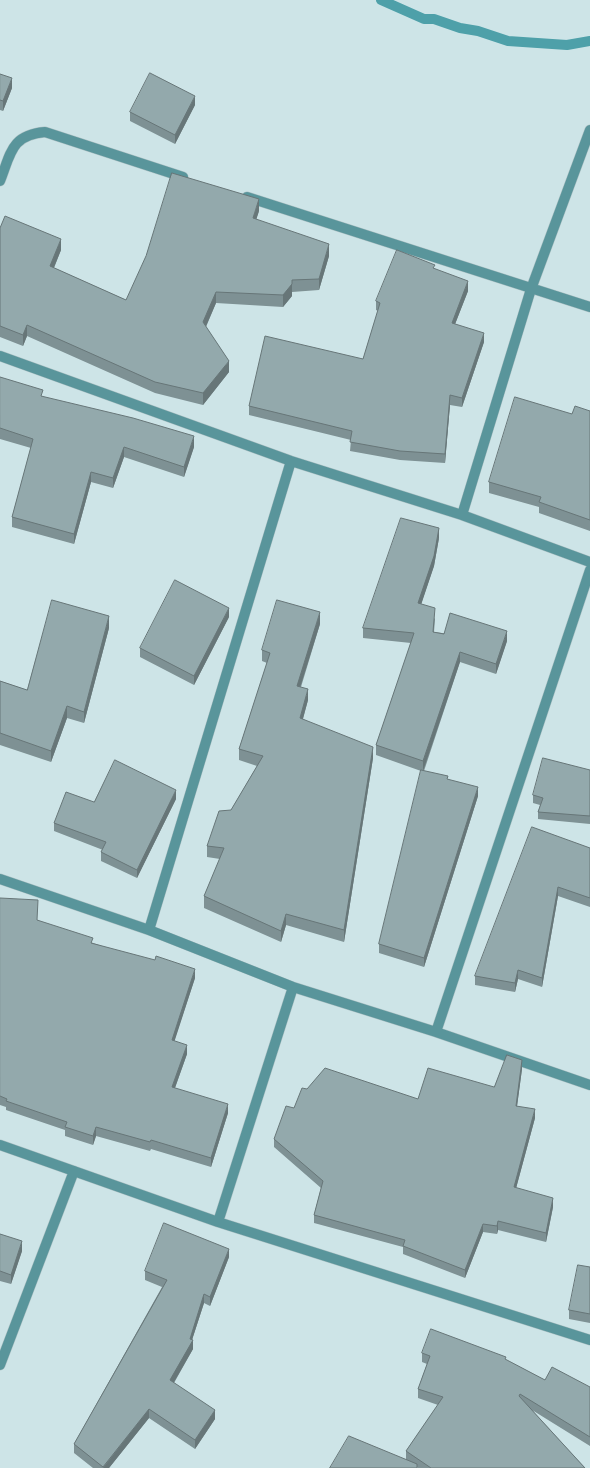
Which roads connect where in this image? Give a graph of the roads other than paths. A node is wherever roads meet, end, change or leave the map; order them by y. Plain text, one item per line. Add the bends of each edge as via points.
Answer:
1 (590, 130) edge
2 (194, 180) edge
3 (0, 181) edge
4 (241, 195) edge
5 (531, 289) junction
6 (590, 307) edge
7 (0, 356) edge
8 (291, 461) junction
9 (462, 515) junction
10 (590, 562) edge
11 (590, 570) edge
12 (0, 879) edge
13 (149, 930) junction
14 (293, 987) junction
15 (436, 1032) junction
16 (590, 1085) edge
17 (0, 1145) edge
18 (74, 1171) junction
19 (218, 1222) junction
20 (590, 1340) edge
21 (0, 1365) edge

1 - 5 street
2 - 3 street via 45,132 31,133 16,142
4 - 5 street
5 - 6 street
5 - 9 street
7 - 8 street
8 - 9 street
8 - 13 street
9 - 10 street
11 - 15 street
12 - 13 street
13 - 14 street
14 - 15 street
14 - 19 street
15 - 16 street
17 - 18 street
18 - 19 street
18 - 21 street
19 - 20 street

